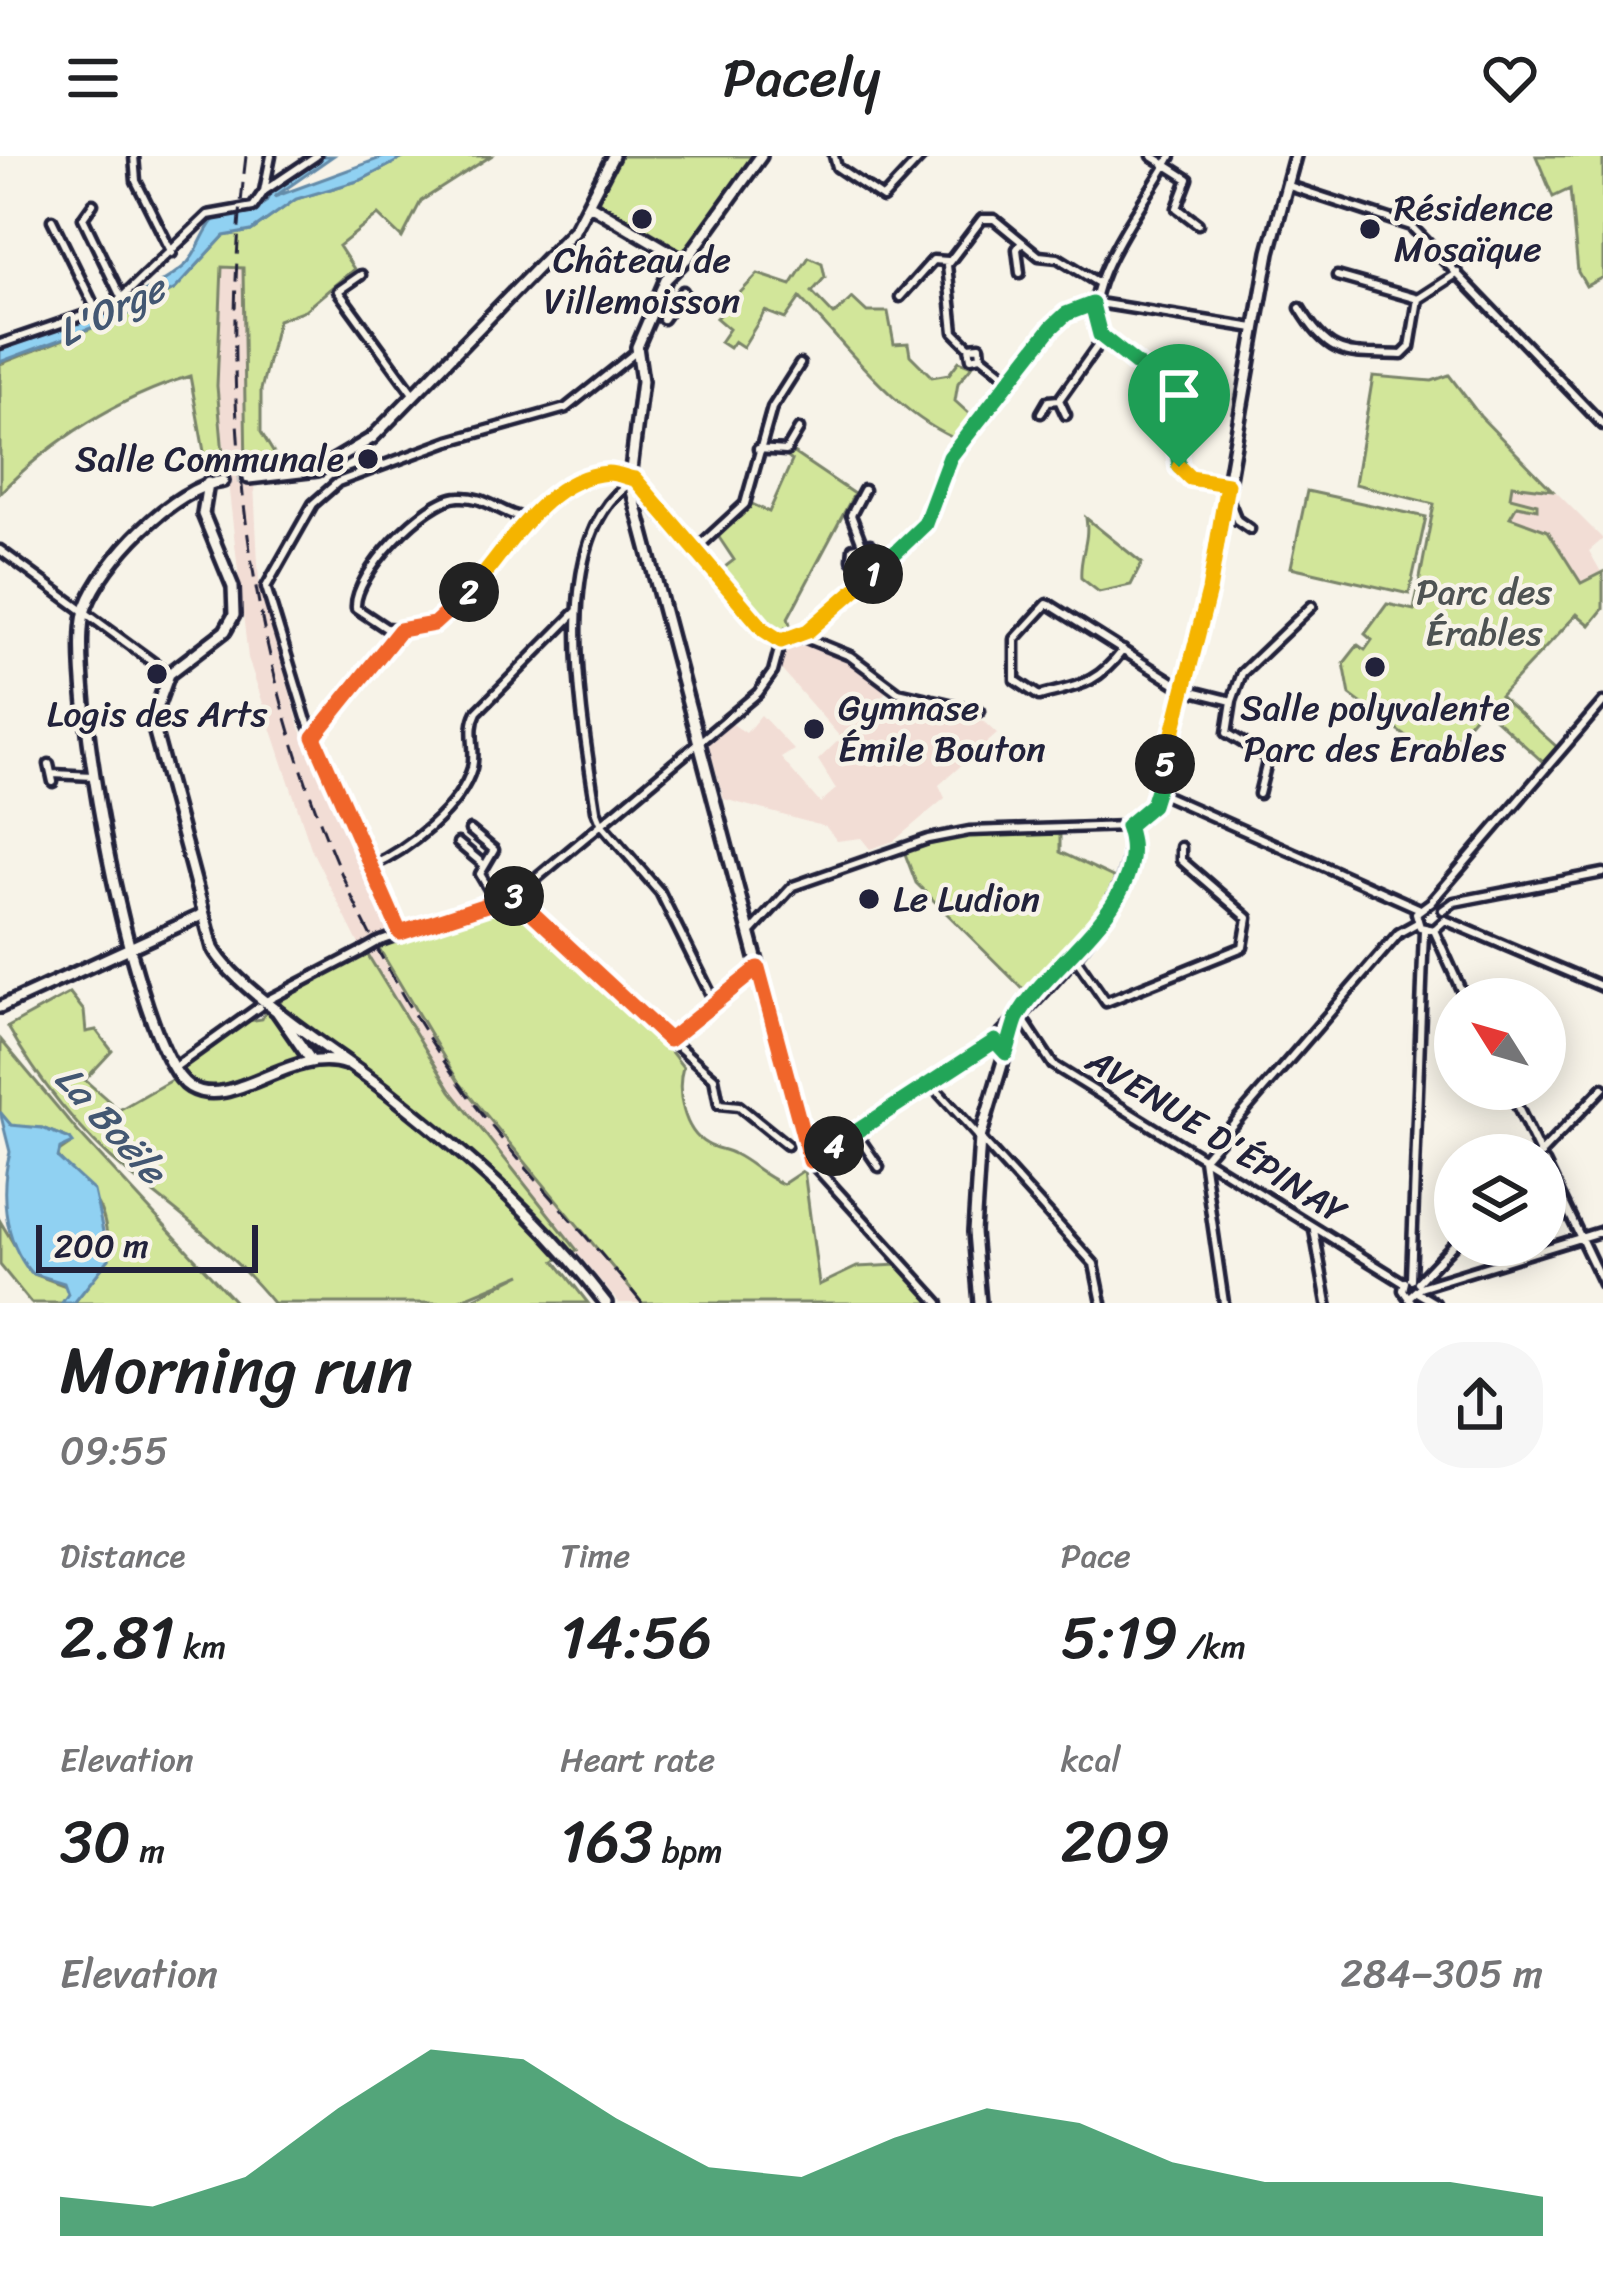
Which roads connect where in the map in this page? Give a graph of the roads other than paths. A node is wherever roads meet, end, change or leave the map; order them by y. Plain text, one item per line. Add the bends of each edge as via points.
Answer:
1 (134, 156) edge
2 (271, 156) edge
3 (316, 156) edge
4 (614, 156) edge
5 (760, 156) edge
6 (834, 156) edge
7 (922, 156) edge
8 (1152, 156) edge
9 (1171, 156) edge
10 (1295, 156) edge
11 (1166, 165) junction
12 (1286, 184) junction
13 (264, 190) junction
14 (93, 204) dead end
15 (590, 206) junction
16 (52, 220) dead end
17 (1198, 224) dead end
18 (1022, 242) junction
19 (172, 253) junction
20 (682, 259) junction
21 (949, 261) junction
22 (1020, 273) dead end
23 (1458, 273) junction
24 (361, 274) dead end
25 (1337, 276) dead end
26 (1097, 282) junction
27 (682, 291) dead end
28 (658, 295) junction
29 (900, 297) dead end
30 (122, 299) junction
31 (1418, 299) junction
32 (672, 303) junction
33 (1092, 304) junction
34 (1300, 308) dead end
35 (97, 312) junction
36 (663, 319) dead end
37 (1254, 328) junction
38 (1103, 338) junction
39 (0, 344) edge
40 (636, 352) junction
41 (800, 364) dead end
42 (1010, 380) junction
43 (414, 395) junction
44 (1059, 400) junction
45 (1041, 413) dead end
46 (1066, 415) dead end
47 (1603, 424) edge
48 (799, 429) dead end
49 (758, 449) junction
50 (335, 464) junction
51 (249, 478) tunnel mouth
52 (223, 481) tunnel mouth
53 (338, 482) junction
54 (631, 482) junction
55 (208, 483) junction
56 (864, 490) dead end
57 (1226, 490) junction
58 (512, 515) junction
59 (530, 518) junction
60 (1250, 529) dead end
61 (516, 530) junction
62 (862, 544) junction
63 (0, 550) edge
64 (695, 550) junction
65 (888, 560) junction
66 (869, 578) junction
67 (1312, 606) dead end
68 (576, 612) junction
69 (85, 615) junction
70 (400, 630) junction
71 (801, 636) junction
72 (781, 641) junction
73 (1123, 650) junction
74 (169, 674) junction
75 (1184, 689) junction
76 (1232, 701) junction
77 (1603, 702) edge
78 (980, 711) dead end
79 (314, 737) junction
80 (699, 746) junction
81 (49, 764) dead end
82 (93, 776) junction
83 (1157, 792) junction
84 (1258, 794) dead end
85 (602, 825) junction
86 (1127, 826) junction
87 (470, 830) dead end
88 (458, 843) dead end
89 (1180, 847) dead end
90 (483, 864) junction
91 (371, 866) junction
92 (1603, 873) edge
93 (512, 895) junction
94 (496, 901) junction
95 (1431, 902) junction
96 (1418, 908) junction
97 (1444, 910) junction
98 (202, 914) junction
99 (1444, 920) junction
100 (1417, 923) junction
101 (1424, 930) junction
102 (1435, 930) junction
103 (400, 933) junction
104 (750, 933) junction
105 (128, 947) junction
106 (1073, 955) junction
107 (758, 968) junction
108 (1457, 978) edge
109 (1603, 987) edge
110 (714, 1001) junction
111 (267, 1003) junction
112 (0, 1007) edge
113 (1018, 1018) junction
114 (669, 1040) junction
115 (316, 1041) junction
116 (995, 1041) junction
117 (1006, 1053) junction
118 (312, 1059) junction
119 (356, 1068) junction
120 (172, 1069) junction
121 (932, 1085) junction
122 (1603, 1088) edge
123 (855, 1132) junction
124 (1562, 1134) edge
125 (980, 1138) junction
126 (787, 1145) dead end
127 (1203, 1159) junction
128 (810, 1161) junction
129 (879, 1167) dead end
130 (1566, 1208) edge
131 (1313, 1228) junction
132 (1603, 1231) edge
133 (1581, 1238) junction
134 (1434, 1266) edge
135 (1603, 1284) edge
136 (1413, 1289) edge
137 (606, 1303) edge
138 (939, 1303) edge
139 (980, 1303) edge
140 (1102, 1303) edge
141 (1224, 1303) edge
142 (1327, 1303) edge
143 (1435, 1303) edge

1 - 19 street via 136,181
2 - 13 street
3 - 13 street
4 - 15 street
5 - 20 street
6 - 7 street via 837,167 883,198
8 - 11 street
9 - 11 street
10 - 12 street
11 - 17 street via 1188,178 1177,208
11 - 26 street
12 - 23 street via 1402,220
12 - 37 street
13 - 19 street via 253,207 208,215
14 - 30 street via 83,218
15 - 20 street
15 - 43 street
16 - 35 street
18 - 21 street via 986,218
18 - 22 street
18 - 26 street
19 - 30 street
20 - 28 street
21 - 29 street via 933,260
21 - 42 street via 954,332 969,347 980,346
23 - 31 street
23 - 47 street
24 - 43 street via 338,291
25 - 31 street
26 - 33 street
27 - 32 street
28 - 32 street
28 - 40 street
30 - 35 street
31 - 34 street via 1411,346 1402,355 1348,355
32 - 36 street
33 - 37 street
33 - 38 street
33 - 42 street via 1058,321
35 - 39 street
37 - 57 street
38 - 44 street
38 - 57 street via 1169,390 1183,474
40 - 53 street via 566,408
40 - 54 street via 642,381
41 - 49 street
42 - 65 street via 950,457 925,524
43 - 50 street
44 - 45 street
44 - 46 street
48 - 49 street via 786,451
49 - 64 street via 746,504
50 - 51 street
50 - 53 street
52 - 55 street
53 - 79 street via 314,504 264,592
54 - 59 street via 610,473 569,485
54 - 64 street
54 - 68 street via 609,505 591,546
54 - 80 street
55 - 69 street via 139,534
55 - 74 street via 203,514 235,594 234,615
56 - 62 street via 851,514
57 - 60 street via 1237,520
57 - 75 street
58 - 59 street
58 - 61 street
58 - 70 street via 455,496 395,539 355,601 365,618
59 - 61 street
61 - 70 street via 449,613
62 - 65 street
62 - 66 street via 852,559
63 - 69 street
64 - 72 street
65 - 66 street
66 - 71 street
67 - 76 street via 1242,673
68 - 85 street via 581,706
68 - 91 street via 478,712 470,729 472,769 426,830 409,849
69 - 74 street
69 - 82 street via 81,678
70 - 79 street
71 - 72 street
71 - 78 street via 850,656 898,692
72 - 80 street via 763,688
73 - 73 street via 1101,679 1076,686 1039,695 1015,680 1015,639 1047,604
73 - 75 street
74 - 98 street via 152,729
75 - 76 street
75 - 83 street
76 - 84 street via 1227,733 1268,758
77 - 95 street
79 - 91 street
80 - 85 street
80 - 104 street
81 - 82 street via 53,778
82 - 105 street
83 - 86 street
83 - 96 street
85 - 93 street
85 - 110 street via 660,892
86 - 104 street via 928,839 793,886
86 - 106 street via 1132,855 1111,904
87 - 90 street via 494,850
88 - 90 street
89 - 106 street via 1181,860 1248,918 1243,947 1106,1002
90 - 94 street via 481,879
91 - 103 street
92 - 97 street
93 - 94 street
93 - 114 street
94 - 103 street
95 - 96 street
95 - 97 street
96 - 100 street
97 - 99 street
98 - 105 street
98 - 111 street via 218,958
99 - 102 street
99 - 109 street
100 - 101 street
100 - 127 street via 1399,933
101 - 102 street
101 - 136 street
102 - 108 street
103 - 111 street, bridge
104 - 107 street
105 - 112 street
105 - 120 street
106 - 113 street
107 - 110 street
107 - 128 street
110 - 114 street
111 - 115 street
111 - 118 street
111 - 120 street
113 - 116 street
113 - 117 street
113 - 127 street, AVENUE D'ÉPINAY via 1052,1065
114 - 126 street via 714,1078 719,1104 740,1106
115 - 118 street
115 - 119 street
116 - 117 street
116 - 121 street
117 - 125 street
118 - 119 street
118 - 120 street via 211,1093
119 - 137 street via 497,1180
121 - 123 street
121 - 125 street
122 - 124 street
123 - 128 street
123 - 129 street
125 - 139 street
125 - 140 street via 1094,1264
127 - 131 street, AVENUE D'ÉPINAY
127 - 141 street
128 - 138 street
130 - 133 street
131 - 136 street, AVENUE D'ÉPINAY
131 - 142 street
132 - 133 street
133 - 135 street
133 - 136 street
134 - 136 street
136 - 143 street, AVENUE D'ÉPINAY

